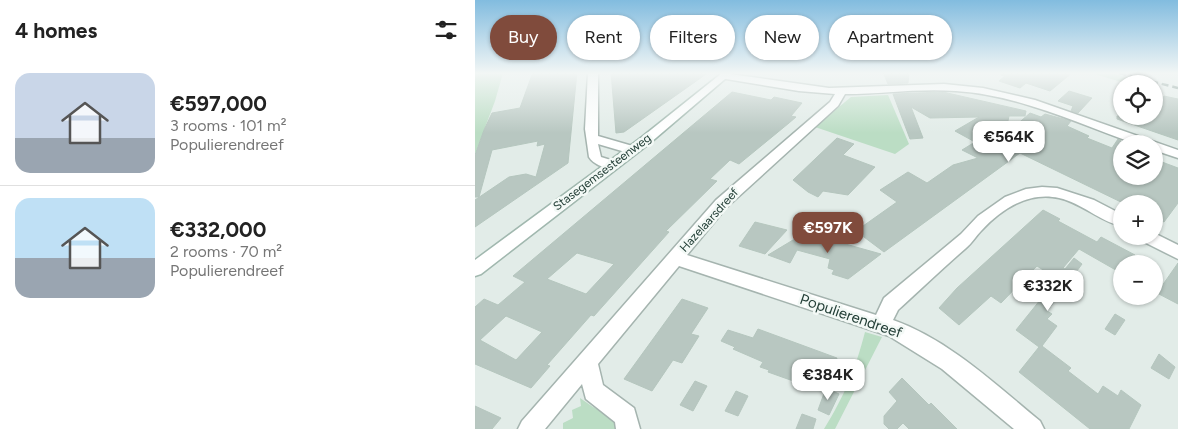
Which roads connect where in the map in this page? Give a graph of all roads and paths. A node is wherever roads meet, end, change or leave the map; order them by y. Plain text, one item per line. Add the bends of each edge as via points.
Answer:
1 (593, 93) edge
2 (701, 93) edge
3 (841, 93) edge
4 (997, 93) edge
5 (1122, 135) edge
6 (592, 138) junction
7 (1163, 149) edge
8 (631, 150) junction
9 (1178, 154) edge
10 (612, 165) junction
11 (1113, 216) edge
12 (1163, 245) edge
13 (1178, 253) edge
14 (675, 258) junction
15 (475, 269) edge
16 (881, 326) junction
17 (587, 360) junction
18 (530, 429) edge
19 (628, 429) edge
20 (1032, 429) edge

1 - 6 street
2 - 8 street, Stasegemsesteenweg
3 - 14 street, Hazelaarsdreef via 834,104 734,191
4 - 5 street
6 - 8 street
6 - 10 street via 598,161
7 - 9 street
8 - 10 street, Stasegemsesteenweg
10 - 15 street, Stasegemsesteenweg
11 - 16 street via 1060,193 1036,191 1018,195 972,229 967,238 891,304
12 - 13 street
14 - 16 street, Populierendreef
14 - 17 street, Hazelaarsdreef
16 - 20 street, Populierendreef via 919,340 942,355
17 - 18 street, Hazelaarsdreef
17 - 19 street via 594,391 626,416

